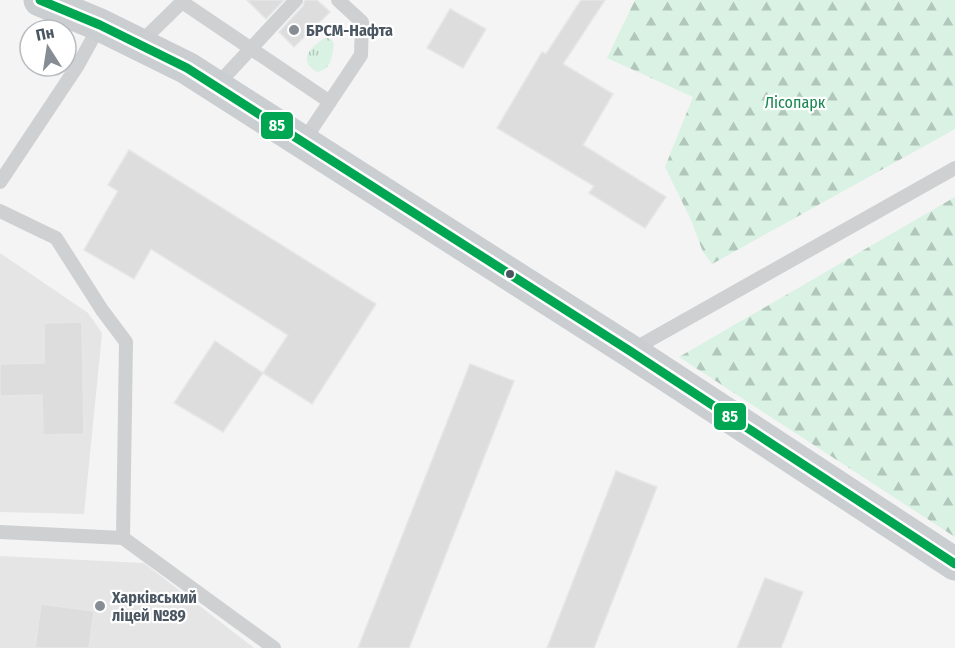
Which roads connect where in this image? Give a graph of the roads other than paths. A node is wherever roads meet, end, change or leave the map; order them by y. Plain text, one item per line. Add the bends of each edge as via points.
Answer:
1 (40, 0) edge
2 (296, 0) edge
3 (338, 0) edge
4 (183, 1) edge
5 (100, 24) junction
6 (139, 44) junction
7 (250, 50) junction
8 (215, 86) junction
9 (330, 102) junction
10 (303, 142) junction
11 (955, 168) edge
12 (0, 182) edge
13 (0, 211) edge
14 (630, 351) junction
15 (0, 532) edge
16 (123, 538) junction
17 (955, 564) edge
18 (274, 648) edge

1 - 5 main road
2 - 7 lane
3 - 9 lane via 362,22 361,55
4 - 6 lane
4 - 7 lane
5 - 6 main road
5 - 12 lane via 78,65
6 - 8 main road
7 - 8 lane
7 - 9 lane
8 - 10 main road
9 - 10 lane
10 - 14 main road
11 - 14 lane
13 - 16 lane via 56,238 126,342
14 - 17 main road
15 - 16 lane
16 - 18 lane

